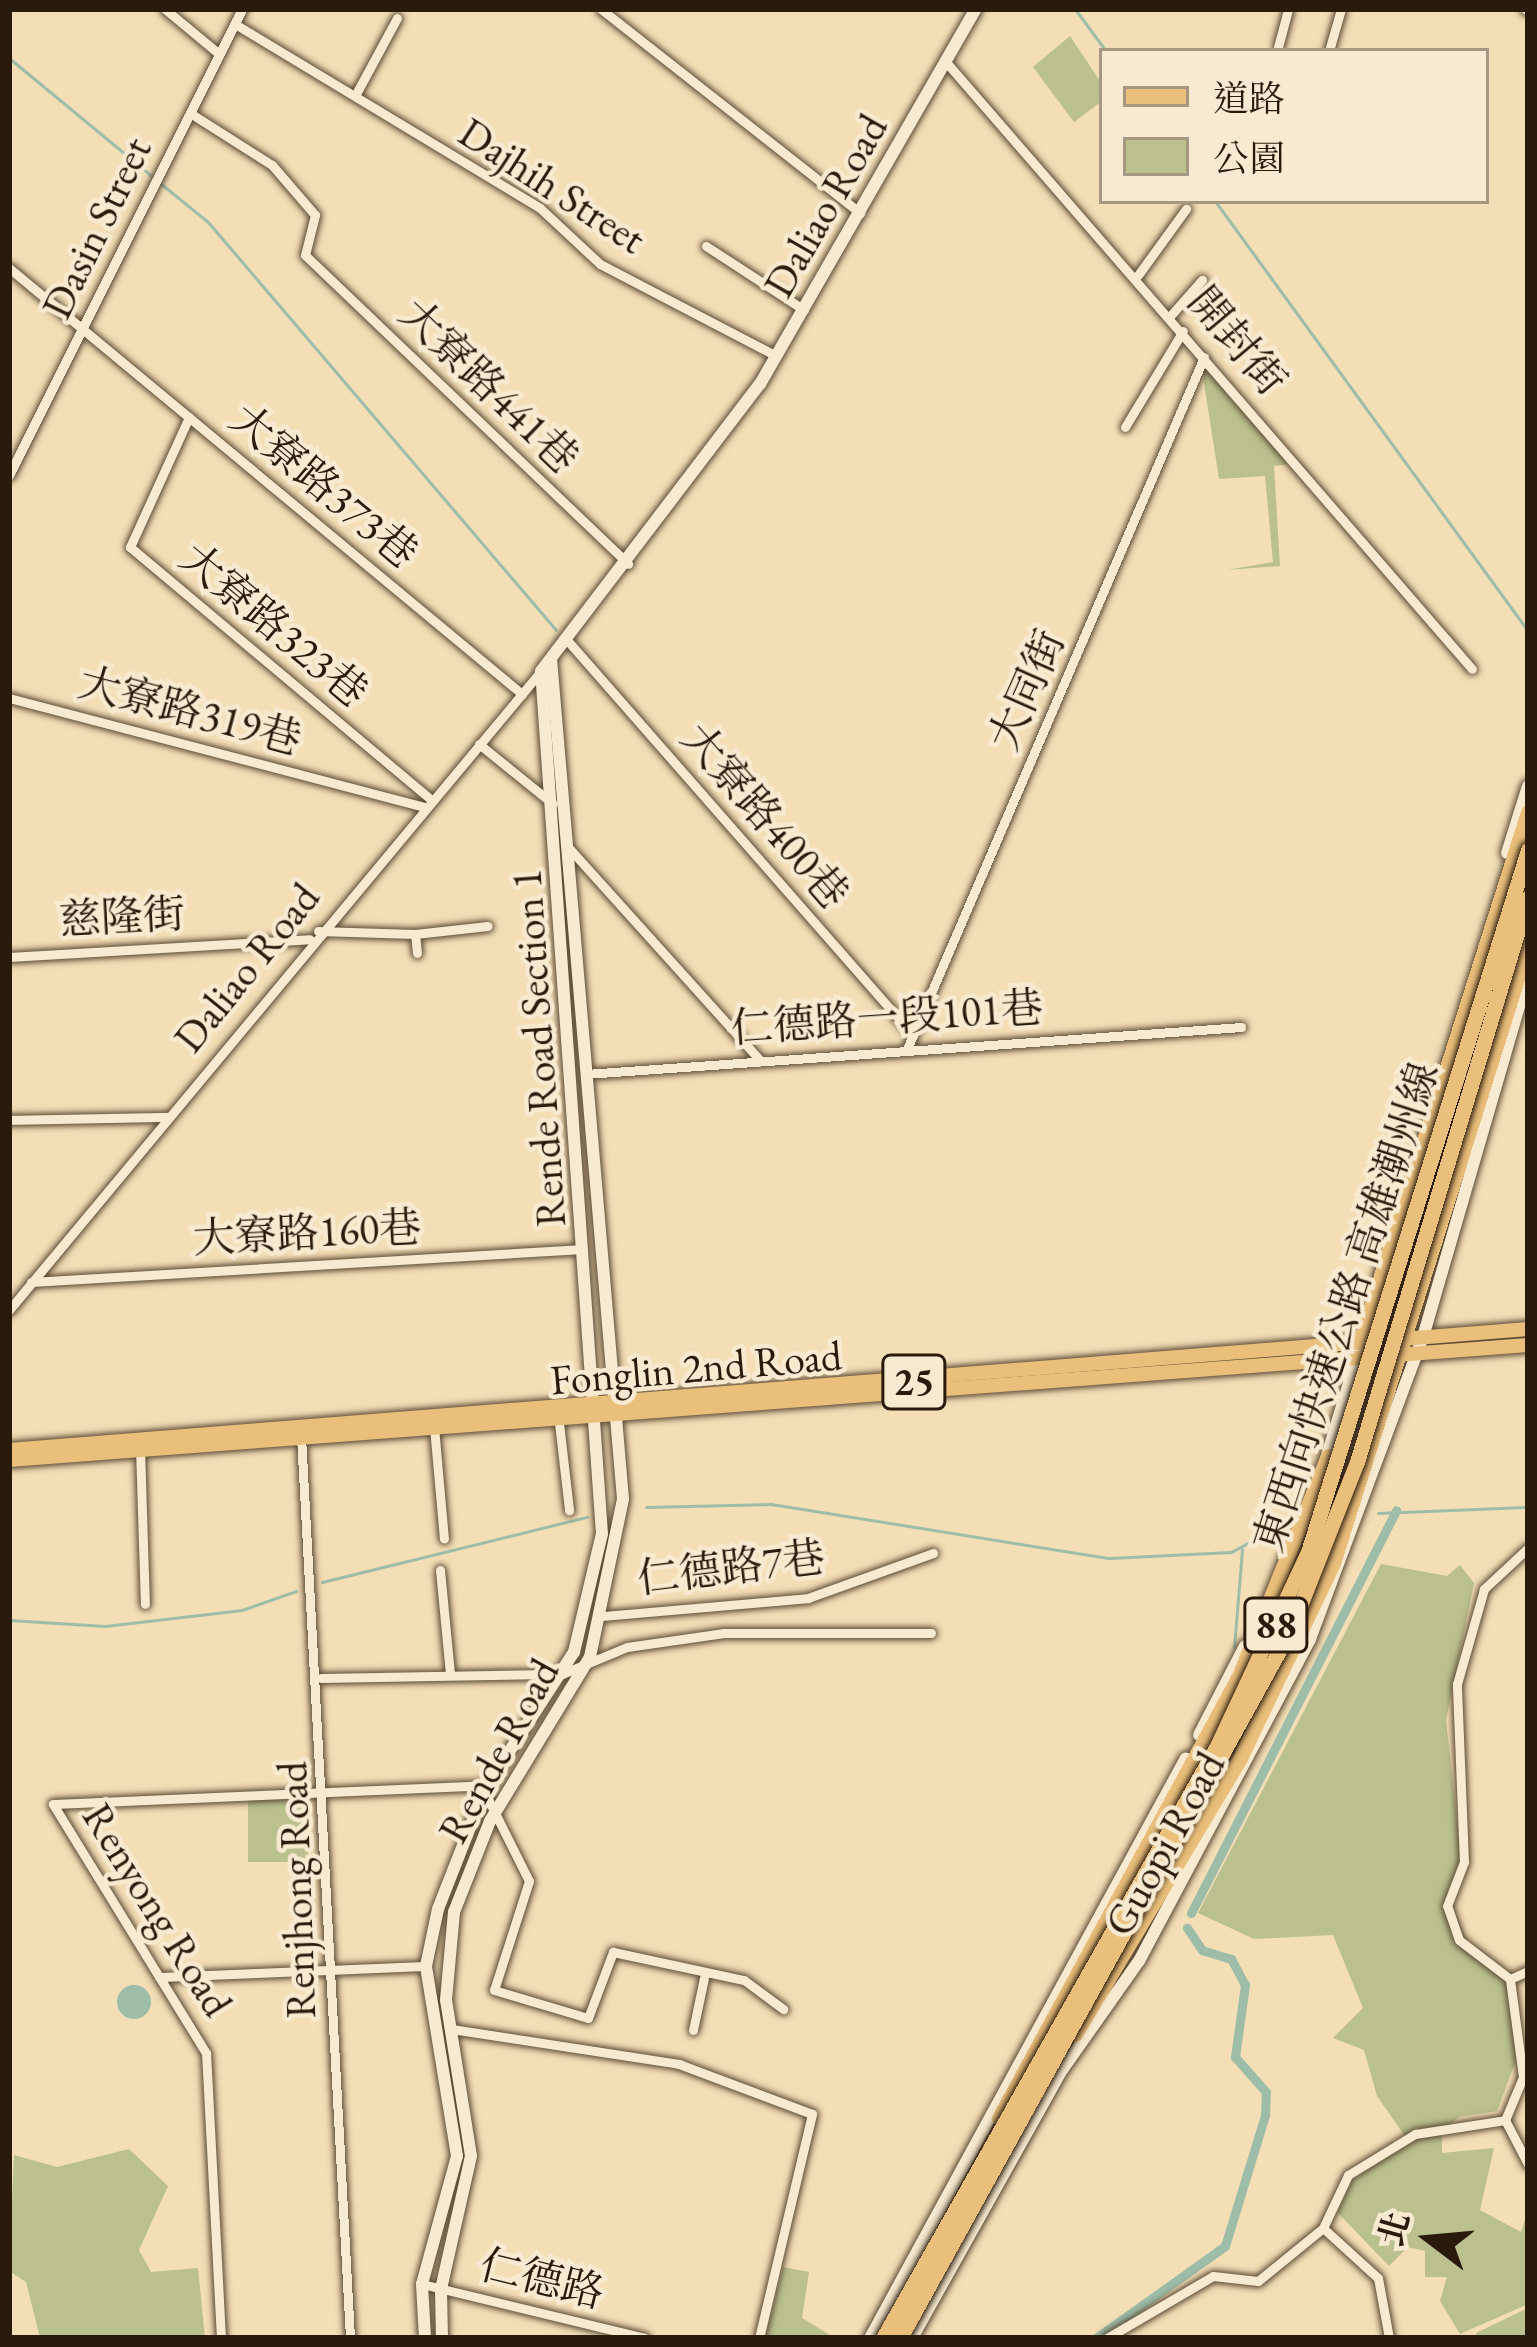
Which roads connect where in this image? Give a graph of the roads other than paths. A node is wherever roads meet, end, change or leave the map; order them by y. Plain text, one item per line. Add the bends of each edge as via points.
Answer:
1 (165, 9) edge
2 (242, 9) edge
3 (601, 9) edge
4 (976, 9) edge
5 (1288, 9) edge
6 (1340, 9) edge
7 (397, 17) dead end
8 (235, 24) junction
9 (1278, 47) dead end
10 (1330, 48) edge
11 (218, 53) junction
12 (946, 62) junction
13 (357, 92) junction
14 (190, 113) junction
15 (1186, 209) dead end
16 (860, 213) junction
17 (706, 246) dead end
18 (9, 268) edge
19 (1138, 275) junction
20 (1202, 280) dead end
21 (804, 310) junction
22 (1171, 315) junction
23 (84, 329) junction
24 (1183, 331) junction
25 (777, 356) junction
26 (1204, 357) junction
27 (189, 417) junction
28 (1125, 427) dead end
29 (9, 475) edge
30 (628, 564) junction
31 (568, 640) junction
32 (546, 665) junction
33 (1472, 669) dead end
34 (522, 694) junction
35 (9, 698) edge
36 (479, 744) junction
37 (1528, 786) edge
38 (428, 804) junction
39 (554, 805) junction
40 (1528, 812) edge
41 (568, 847) junction
42 (1528, 850) edge
43 (1528, 897) edge
44 (488, 926) dead end
45 (416, 934) junction
46 (314, 935) junction
47 (1528, 944) edge
48 (417, 953) dead end
49 (9, 957) edge
50 (1528, 976) edge
51 (1241, 1027) dead end
52 (913, 1036) junction
53 (907, 1049) junction
54 (760, 1060) junction
55 (586, 1074) junction
56 (169, 1117) junction
57 (9, 1120) edge
58 (587, 1249) junction
59 (32, 1282) junction
60 (9, 1310) edge
61 (1528, 1329) edge
62 (1414, 1345) junction
63 (1528, 1345) edge
64 (1359, 1350) junction
65 (617, 1413) junction
66 (600, 1415) junction
67 (559, 1424) junction
68 (434, 1427) junction
69 (301, 1435) junction
70 (139, 1446) junction
71 (9, 1450) edge
72 (1328, 1456) junction
73 (9, 1460) edge
74 (569, 1510) dead end
75 (444, 1540) dead end
76 (1528, 1548) edge
77 (933, 1553) dead end
78 (440, 1570) dead end
79 (145, 1604) dead end
80 (603, 1616) junction
81 (932, 1633) dead end
82 (584, 1670) junction
83 (450, 1674) junction
84 (562, 1674) junction
85 (321, 1678) junction
86 (328, 1786) junction
87 (485, 1789) junction
88 (490, 1821) junction
89 (426, 1966) junction
90 (332, 1968) junction
91 (1528, 1971) edge
92 (159, 1976) junction
93 (704, 1978) junction
94 (1510, 1979) junction
95 (783, 2009) dead end
96 (452, 2029) junction
97 (693, 2030) dead end
98 (1051, 2064) junction
99 (1505, 2120) junction
100 (1528, 2164) edge
101 (1323, 2228) junction
102 (933, 2248) junction
103 (422, 2284) junction
104 (441, 2288) junction
105 (221, 2338) edge
106 (350, 2338) edge
107 (424, 2338) edge
108 (442, 2338) edge
109 (645, 2338) edge
110 (759, 2338) edge
111 (870, 2338) edge
112 (883, 2338) edge
113 (900, 2338) edge
114 (912, 2338) edge
115 (1107, 2338) edge
116 (1390, 2338) edge

1 - 11 street
2 - 8 street, Dasin Street
3 - 16 street
4 - 12 street, Daliao Road
5 - 9 street
6 - 10 street
7 - 13 street
8 - 11 street, Dasin Street
8 - 13 street, Dajhih Street
11 - 14 street, Dasin Street
12 - 16 street, Daliao Road
12 - 19 street, 開封街
13 - 25 street, Dajhih Street via 540,208 600,264
14 - 23 street, Dasin Street
14 - 30 street, 大寮路441巷 via 272,165 315,215 305,255
15 - 19 street
16 - 21 street, Daliao Road
17 - 21 street
18 - 23 street, 大寮路373巷
19 - 22 street, 開封街
20 - 22 street
21 - 25 street, Daliao Road
22 - 24 street, 開封街
23 - 27 street, 大寮路373巷
23 - 29 street, Dasin Street
24 - 26 street, 開封街
24 - 28 street
25 - 30 street, Daliao Road
26 - 33 street, 開封街
26 - 52 street, 大同街
27 - 34 street, 大寮路373巷
27 - 38 street, 大寮路323巷 via 130,547
30 - 31 street, Daliao Road
31 - 32 street, Daliao Road
31 - 52 street, 大寮路400巷
32 - 34 street, Daliao Road
32 - 39 street, Rende Road Section 1
32 - 41 street, Rende Road Section 1
34 - 36 street, Daliao Road
35 - 38 street, 大寮路319巷
36 - 38 street, Daliao Road
36 - 39 street
37 - 64 street, Guopi Road
38 - 46 street, Daliao Road
39 - 58 street, Rende Road Section 1
40 - 64 highway
41 - 54 street
41 - 55 street, Rende Road Section 1
42 - 102 highway, 東西向快速公路 高雄潮州線 / 88, bridge via 1308,1552 1206,1766
43 - 98 highway, 東西向快速公路 高雄潮州線 / 88, bridge via 1321,1557 1263,1687
44 - 45 street, 慈隆街
45 - 46 street, 慈隆街
45 - 48 street
46 - 49 street, 慈隆街
46 - 56 street, Daliao Road
47 - 62 highway
50 - 62 street, Guopi Road
51 - 53 street, 仁德路一段101巷
52 - 53 street, 大同街
53 - 54 street, 仁德路一段101巷
54 - 55 street, 仁德路一段101巷
55 - 65 street, Rende Road Section 1
56 - 57 street
56 - 59 street, Daliao Road
58 - 59 street, 大寮路160巷
58 - 66 street, Rende Road Section 1
59 - 60 street, Daliao Road
61 - 62 main road, Fonglin 2nd Road / 25
62 - 63 main road, Fonglin 2nd Road / 25
62 - 64 main road, Fonglin 2nd Road / 25
62 - 98 highway, bridge via 1276,1692 1174,1877
62 - 114 street, Guopi Road via 1283,1695
64 - 65 main road, Fonglin 2nd Road / 25
64 - 72 street, Guopi Road
65 - 66 main road, Fonglin 2nd Road / 25
65 - 80 street, Rende Road via 623,1499
66 - 67 main road, Fonglin 2nd Road / 25
66 - 68 main road, Fonglin 2nd Road / 25
66 - 84 street, Rende Road via 594,1592
67 - 68 main road, Fonglin 2nd Road / 25
67 - 74 street
68 - 69 main road, Fonglin 2nd Road / 25
68 - 75 street
69 - 70 main road, 25
69 - 85 street, Renjhong Road
70 - 71 main road, 25
70 - 73 main road, 25
70 - 79 street
72 - 102 highway, bridge via 1265,1620
72 - 111 street, Guopi Road via 1198,1736
76 - 94 street via 1484,1589 1456,1684 1464,1862 1447,1906 1459,1940
77 - 80 street, 仁德路7巷 via 808,1598
78 - 83 street
80 - 82 street, Rende Road
81 - 82 street via 724,1634 627,1647
82 - 84 street
82 - 88 street, Rende Road
83 - 84 street
83 - 85 street
84 - 87 street, Rende Road
85 - 86 street, Renjhong Road
86 - 87 street
86 - 90 street, Renjhong Road
86 - 92 street, Renyong Road via 53,1804
87 - 88 street
87 - 89 street, Rende Road
88 - 93 street via 530,1881 494,1990 588,2018 614,1952
88 - 96 street, Rende Road via 444,1965
89 - 90 street
89 - 103 street, Rende Road via 457,2156
90 - 92 street
90 - 106 street, Renjhong Road
91 - 94 street
92 - 105 street, Renyong Road via 206,2053
93 - 95 street via 745,1980
93 - 97 street
94 - 99 street via 1523,2078
96 - 104 street, Rende Road via 471,2156
96 - 110 street via 679,2064 812,2114
98 - 113 highway, 東西向快速公路 高雄潮州線 / 88, bridge
99 - 100 street
99 - 101 street via 1415,2134 1348,2175
101 - 115 street via 1258,2281 1213,2276
101 - 116 street via 1378,2278
102 - 112 highway, 東西向快速公路 高雄潮州線 / 88, bridge
103 - 104 street, 仁德路
103 - 107 street, Rende Road
104 - 108 street, Rende Road
104 - 109 street, 仁德路

